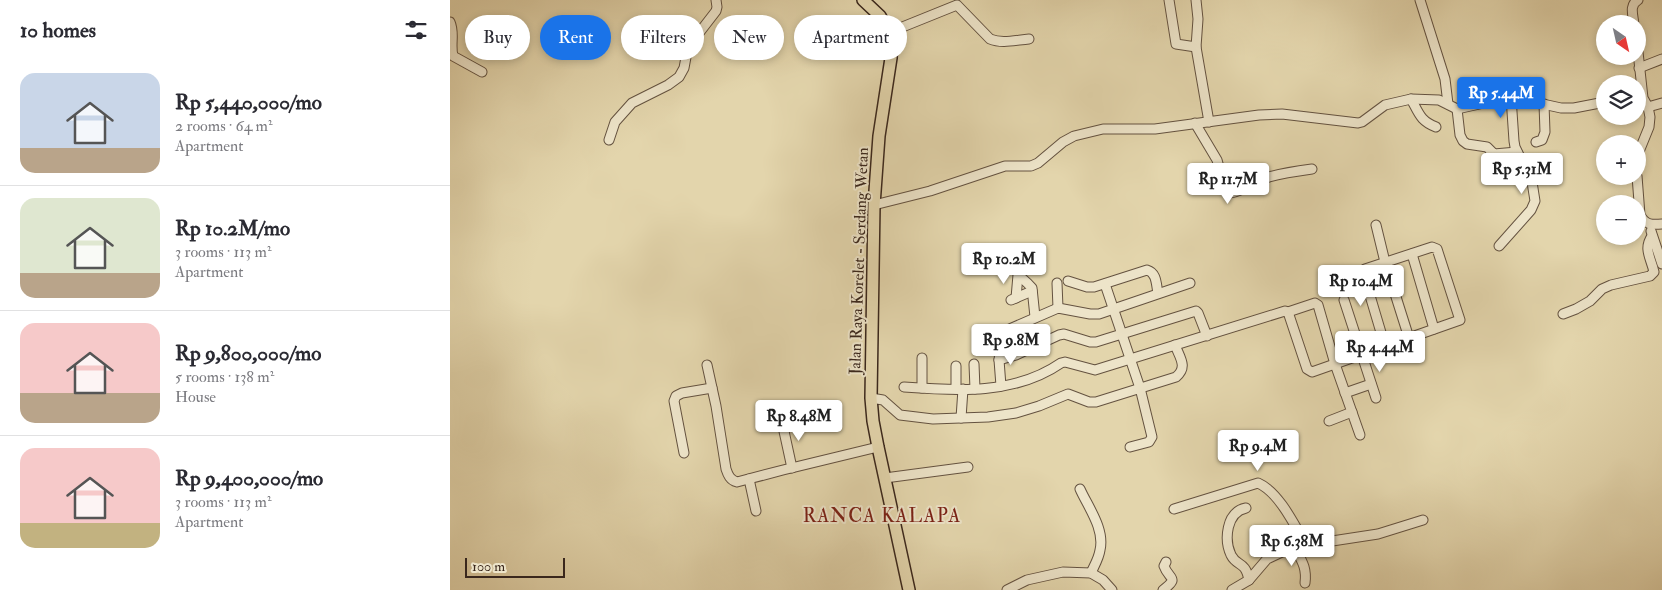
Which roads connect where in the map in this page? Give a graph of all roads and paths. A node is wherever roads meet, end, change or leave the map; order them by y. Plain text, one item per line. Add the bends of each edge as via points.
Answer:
1 (716, 0) edge
2 (863, 0) edge
3 (1169, 0) edge
4 (1196, 0) edge
5 (1420, 0) edge
6 (1638, 0) edge
7 (879, 15) edge
8 (1633, 15) edge
9 (450, 22) edge
10 (907, 25) edge
11 (1029, 39) dead end
12 (1196, 49) junction
13 (1662, 59) edge
14 (891, 60) edge
15 (1640, 65) edge
16 (1640, 68) junction
17 (482, 72) dead end
18 (1640, 75) edge
19 (1511, 97) junction
20 (1412, 99) junction
21 (1544, 104) junction
22 (1596, 104) edge
23 (1646, 104) edge
24 (1662, 104) edge
25 (1452, 107) junction
26 (1648, 107) junction
27 (1208, 118) junction
28 (1195, 124) junction
29 (1436, 127) dead end
30 (1646, 135) edge
31 (608, 140) dead end
32 (1536, 142) dead end
33 (1518, 152) junction
34 (1312, 169) dead end
35 (1638, 185) edge
36 (874, 205) junction
37 (1662, 224) edge
38 (1376, 225) dead end
39 (1649, 225) junction
40 (1652, 236) junction
41 (1499, 246) dead end
42 (1412, 254) junction
43 (1018, 256) dead end
44 (1385, 262) junction
45 (1662, 264) edge
46 (1018, 276) junction
47 (1068, 281) dead end
48 (1057, 283) dead end
49 (1190, 283) dead end
50 (1106, 284) junction
51 (1032, 291) junction
52 (1158, 293) junction
53 (1344, 300) dead end
54 (1058, 308) junction
55 (1114, 309) junction
56 (1288, 312) junction
57 (1563, 314) dead end
58 (1035, 317) junction
59 (1434, 329) junction
60 (1122, 334) junction
61 (1207, 336) junction
62 (1409, 338) junction
63 (1175, 346) junction
64 (1386, 346) junction
65 (1362, 355) junction
66 (922, 358) dead end
67 (1131, 359) junction
68 (999, 360) junction
69 (707, 364) dead end
70 (974, 364) dead end
71 (1335, 364) junction
72 (956, 366) dead end
73 (1371, 384) junction
74 (1001, 386) junction
75 (904, 387) dead end
76 (712, 388) junction
77 (922, 388) junction
78 (1140, 388) junction
79 (960, 389) junction
80 (975, 389) junction
81 (1345, 393) junction
82 (871, 398) junction
83 (1376, 398) dead end
84 (1352, 412) junction
85 (961, 418) junction
86 (1329, 421) dead end
87 (782, 422) dead end
88 (1360, 435) dead end
89 (878, 447) junction
90 (1130, 447) dead end
91 (684, 453) dead end
92 (968, 467) dead end
93 (792, 468) junction
94 (885, 478) junction
95 (749, 479) junction
96 (1080, 489) dead end
97 (1246, 508) dead end
98 (1174, 509) dead end
99 (756, 511) dead end
100 (1423, 520) dead end
101 (1306, 545) junction
102 (1295, 548) junction
103 (1166, 562) dead end
104 (1091, 573) junction
105 (1249, 580) junction
106 (1305, 583) dead end
107 (1237, 589) edge
108 (908, 590) edge
109 (1007, 590) edge
110 (1112, 590) edge
111 (1163, 590) edge

1 - 31 street via 716,11 689,41 682,73 668,85 632,103 615,122
2 - 7 main road
3 - 12 street via 1176,44
4 - 12 street
5 - 25 street
6 - 8 street via 1633,3
9 - 17 street via 453,56
10 - 11 street via 956,5 990,39 1004,42
12 - 27 street
13 - 16 street
14 - 36 main road, Jalan Raya Korelet - Serdang Wetan via 879,136
15 - 16 street
16 - 18 street
19 - 21 street
19 - 25 street
19 - 33 street via 1514,141
20 - 25 street via 1439,100
20 - 27 street via 1386,105 1358,123 1282,114
20 - 29 street via 1425,122
21 - 22 street via 1574,108
21 - 32 street via 1545,132 1542,140
23 - 26 street
24 - 26 street
25 - 33 street via 1460,135 1467,144 1487,147 1494,154
26 - 30 street via 1649,127
27 - 28 street
28 - 34 street via 1217,160 1229,193 1280,174
28 - 36 street via 1155,130 1091,131 1063,142 1031,166 1005,166 930,191
33 - 41 street via 1532,182 1535,202
35 - 39 street via 1640,215
36 - 82 main road, Jalan Raya Korelet - Serdang Wetan
37 - 39 street
38 - 44 street
39 - 40 street
40 - 45 street
40 - 57 street via 1647,248 1654,272 1650,276 1611,285 1590,301
42 - 44 street
42 - 59 street
42 - 59 street via 1432,247 1437,249 1460,318 1458,322
43 - 46 street
44 - 62 street
44 - 64 street via 1369,266 1363,272
46 - 51 street
46 - 51 street via 1013,299
47 - 50 street via 1087,287
48 - 54 street
49 - 52 street
50 - 52 street via 1147,270 1155,276
50 - 55 street
51 - 58 street
52 - 55 street
53 - 65 street
54 - 55 street via 1094,315
54 - 58 street
55 - 60 street
56 - 61 street
56 - 71 street via 1307,369 1312,372
56 - 71 street via 1317,304
58 - 68 street via 1002,334
59 - 62 street
60 - 61 street via 1196,311
60 - 67 street
60 - 68 street via 1096,342 1059,335
61 - 63 street
62 - 64 street
63 - 67 street
63 - 78 street via 1183,366 1181,372 1176,377
64 - 65 street
65 - 71 street
65 - 73 street
66 - 77 street
67 - 74 street via 1095,370 1065,362 1028,380
67 - 78 street
68 - 74 street
69 - 76 street
70 - 80 street
71 - 81 street
72 - 79 street
73 - 81 street
73 - 83 street
74 - 80 street
75 - 77 street
76 - 91 street via 676,396 674,401
76 - 95 street via 728,475 737,482
77 - 79 street
78 - 85 street via 1096,402 1068,394 1016,413
78 - 90 street via 1152,437 1149,442
79 - 80 street
79 - 85 street
81 - 84 street
82 - 85 street via 883,400 900,415
82 - 89 main road, Jalan Raya Korelet - Serdang Wetan
84 - 86 street
84 - 88 street
87 - 93 street
89 - 93 street
89 - 94 main road, Jalan Raya Korelet - Serdang Wetan
92 - 94 street
93 - 95 street
94 - 108 main road, Jalan Raya Korelet - Serdang Wetan
95 - 99 street
96 - 104 street via 1094,516 1101,541
97 - 105 street via 1233,516 1228,541 1233,558 1246,568
98 - 101 street via 1258,483 1280,502
100 - 101 street via 1378,534
101 - 102 street
102 - 105 street via 1267,559
102 - 106 street via 1305,567
103 - 111 street via 1165,569 1173,581
104 - 109 street via 1063,572 1027,580
104 - 110 street
105 - 107 street

